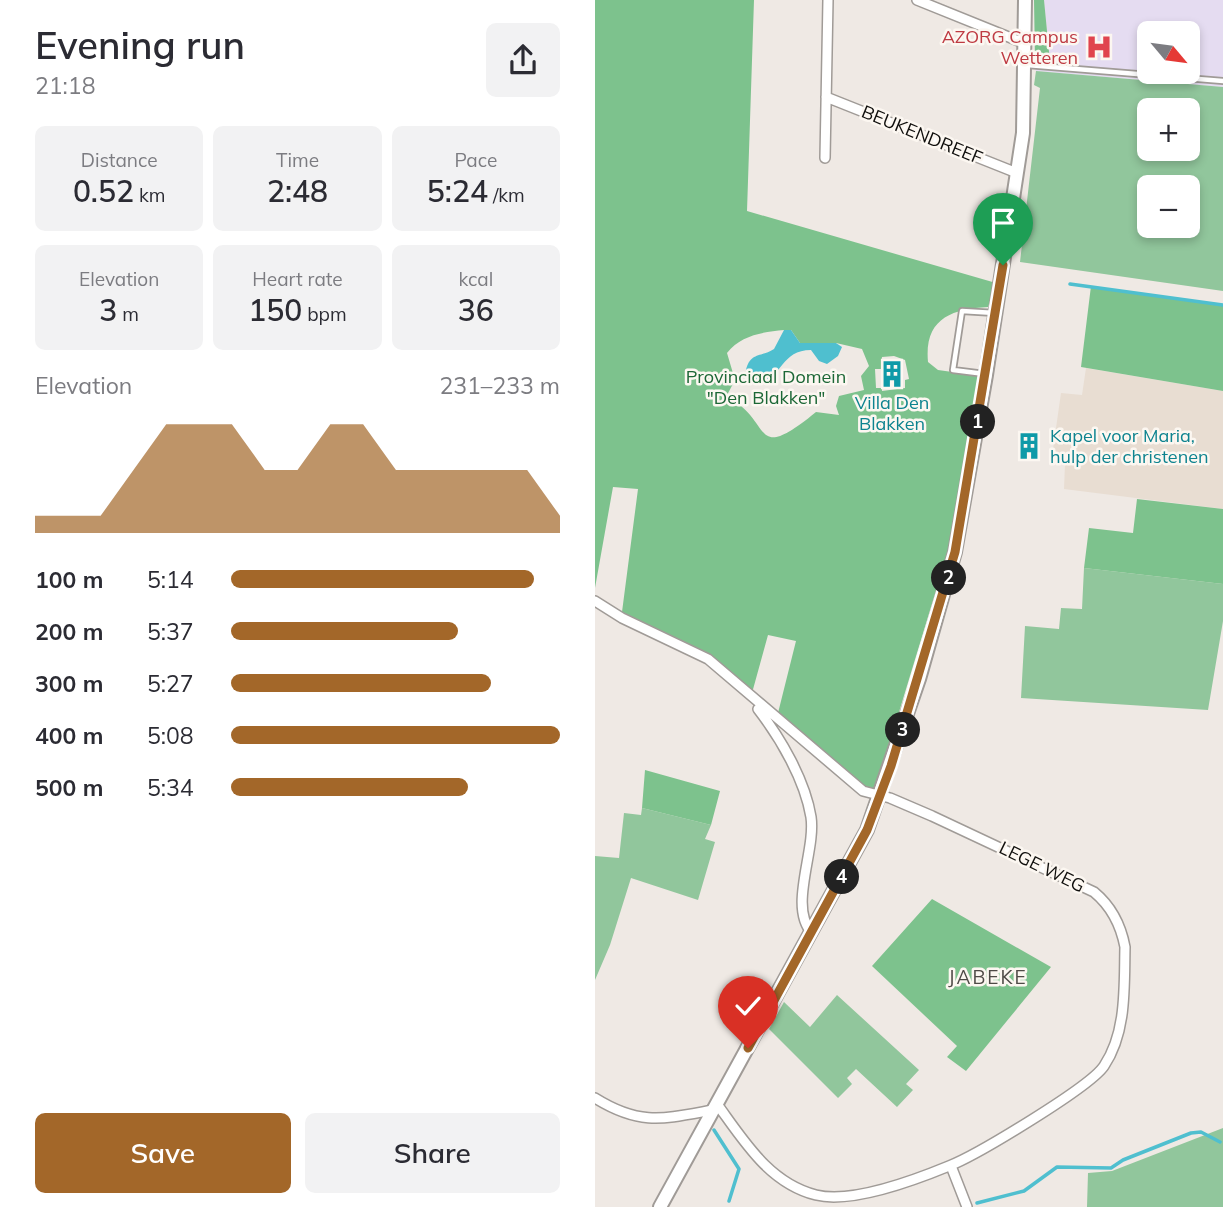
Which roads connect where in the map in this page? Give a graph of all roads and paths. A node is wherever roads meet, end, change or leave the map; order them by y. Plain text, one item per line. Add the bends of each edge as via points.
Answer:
1 (828, 0) edge
2 (917, 0) edge
3 (1025, 0) edge
4 (1026, 44) junction
5 (1027, 65) junction
6 (1223, 81) edge
7 (826, 97) junction
8 (825, 158) dead end
9 (1017, 173) junction
10 (996, 313) junction
11 (986, 375) junction
12 (595, 601) edge
13 (742, 689) junction
14 (881, 796) junction
15 (811, 933) junction
16 (595, 1098) edge
17 (715, 1107) junction
18 (951, 1166) junction
19 (660, 1207) edge
20 (967, 1207) edge

1 - 7 street
2 - 4 street
3 - 4 main road
4 - 5 main road
5 - 6 lane
5 - 9 main road
7 - 8 street
7 - 9 street, BEUKENDREEF
9 - 10 main road
10 - 11 main road
10 - 11 lane via 963,311 953,370
11 - 14 main road via 953,562
12 - 13 street via 708,659
13 - 14 street, LEGE WEG via 863,791
13 - 15 street via 772,727 799,779 811,817 800,910
14 - 15 main road
14 - 18 street, LEGE WEG via 1094,892 1107,903 1125,947 1120,1026 1103,1067 1083,1087
15 - 17 main road
16 - 17 street via 617,1112 645,1120
17 - 18 street, LEGE WEG via 765,1167 817,1195 860,1194
17 - 19 main road
18 - 20 street

